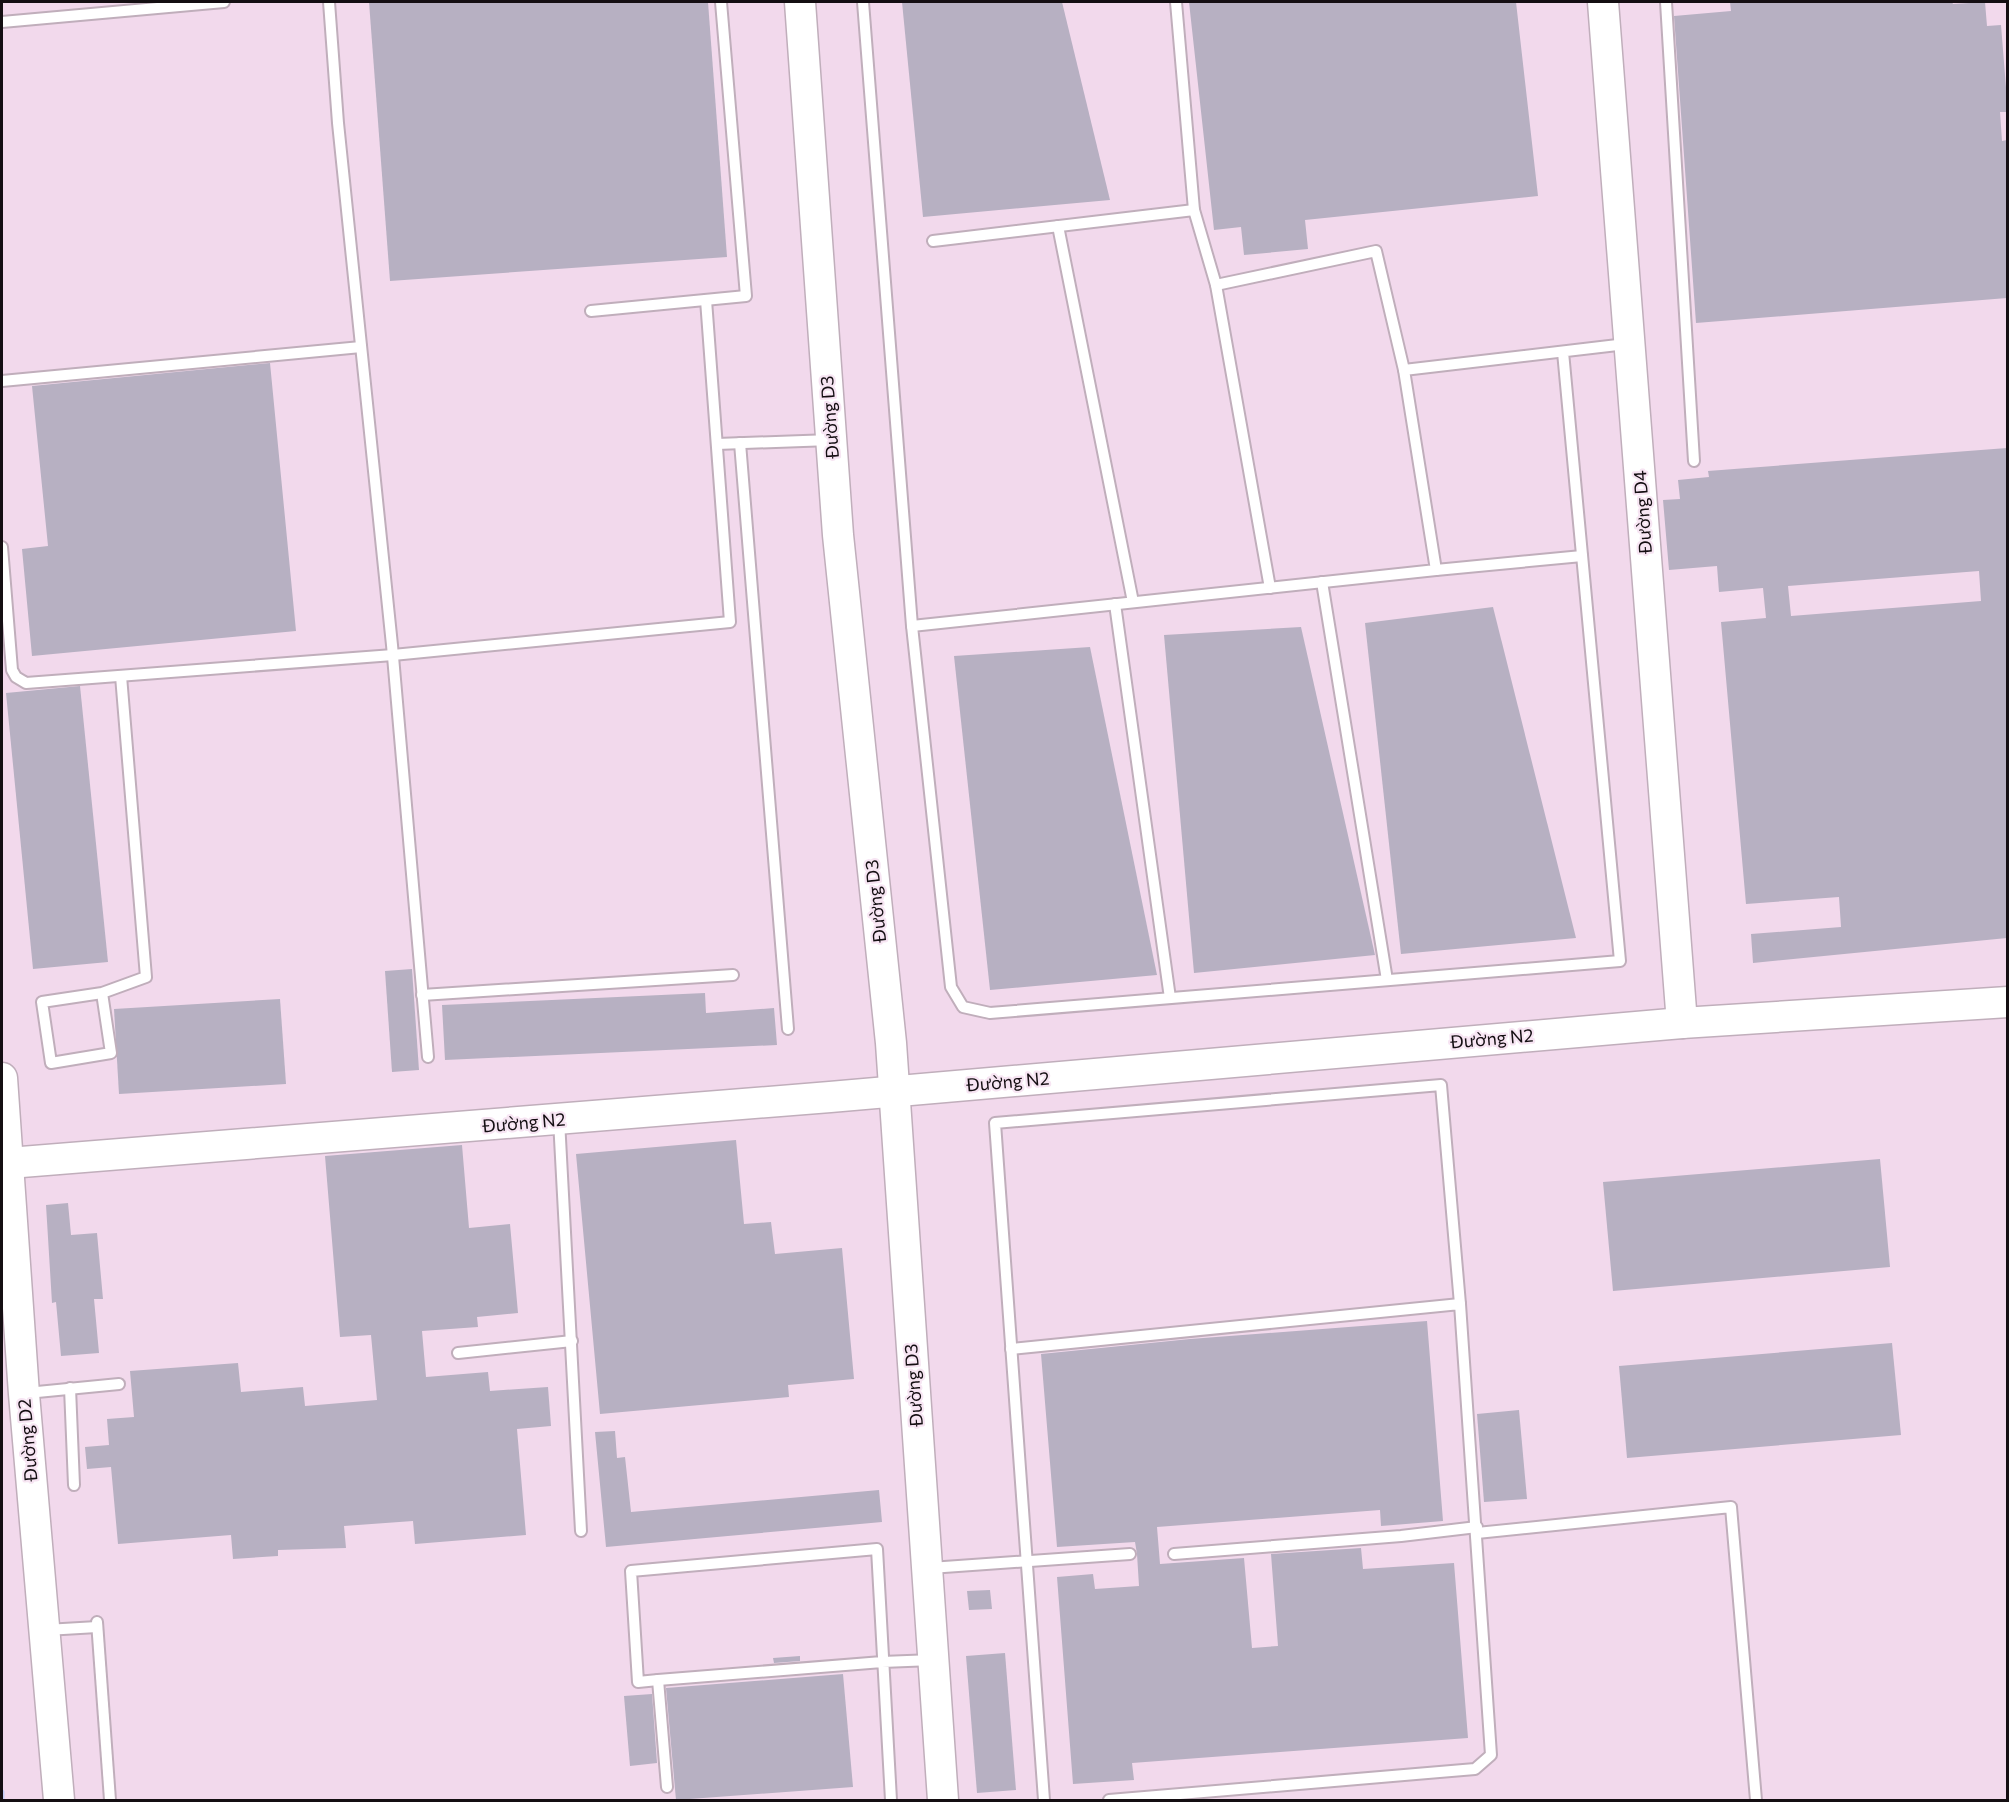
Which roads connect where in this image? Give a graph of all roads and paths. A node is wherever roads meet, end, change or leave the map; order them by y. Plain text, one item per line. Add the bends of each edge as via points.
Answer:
1 (224, 2) edge
2 (329, 2) edge
3 (721, 2) edge
4 (800, 2) edge
5 (864, 2) edge
6 (1176, 2) edge
7 (1603, 2) edge
8 (1666, 2) edge
9 (2, 22) edge
10 (1194, 210) junction
11 (1058, 226) junction
12 (933, 241) dead end
13 (1216, 285) junction
14 (706, 300) junction
15 (591, 311) dead end
16 (1630, 344) junction
17 (361, 347) junction
18 (1563, 352) junction
19 (1404, 370) junction
20 (2, 381) edge
21 (831, 440) junction
22 (741, 443) junction
23 (717, 444) junction
24 (1694, 461) dead end
25 (2, 547) edge
26 (1582, 556) junction
27 (1436, 570) junction
28 (1322, 582) junction
29 (1270, 588) junction
30 (1133, 602) junction
31 (1115, 604) junction
32 (912, 626) junction
33 (393, 655) junction
34 (121, 676) junction
35 (733, 975) dead end
36 (1387, 980) junction
37 (102, 993) junction
38 (422, 995) junction
39 (1170, 998) junction
40 (2007, 1002) edge
41 (1682, 1023) junction
42 (788, 1029) dead end
43 (428, 1057) dead end
44 (2, 1078) edge
45 (894, 1092) junction
46 (559, 1120) junction
47 (9, 1163) junction
48 (1460, 1304) junction
49 (572, 1341) junction
50 (1011, 1349) junction
51 (458, 1353) dead end
52 (119, 1384) dead end
53 (70, 1388) junction
54 (24, 1394) junction
55 (74, 1485) dead end
56 (1477, 1530) junction
57 (581, 1531) dead end
58 (1130, 1554) dead end
59 (1174, 1554) dead end
60 (1025, 1563) junction
61 (927, 1568) junction
62 (44, 1630) junction
63 (934, 1660) junction
64 (882, 1662) junction
65 (658, 1680) junction
66 (667, 1787) dead end
67 (59, 1800) edge
68 (110, 1800) edge
69 (891, 1800) edge
70 (943, 1800) edge
71 (1044, 1800) edge
72 (1109, 1800) edge
73 (1756, 1800) edge

1 - 9 lane
2 - 17 lane
3 - 14 lane via 746,296
4 - 21 street, Đường D3
5 - 32 lane
6 - 10 lane
7 - 16 street, Đường D4
8 - 24 lane
10 - 11 lane
10 - 13 lane
11 - 12 lane
11 - 30 lane
13 - 19 lane via 1376,251
13 - 29 lane
14 - 15 lane
14 - 23 lane
16 - 18 lane
16 - 41 street, Đường D4
17 - 20 lane
17 - 33 lane
18 - 19 lane
18 - 26 lane
19 - 27 lane
21 - 22 lane
21 - 45 street, Đường D3
22 - 23 lane
22 - 42 lane
23 - 33 lane via 730,622
25 - 34 lane via 12,670 16,677 26,683
26 - 27 lane
26 - 36 lane via 1620,961
27 - 28 lane
28 - 29 lane
28 - 36 lane
29 - 30 lane
30 - 31 lane
31 - 32 lane
31 - 39 lane
32 - 39 lane via 949,973 955,998 963,1007 990,1013
33 - 34 lane
33 - 38 lane
34 - 37 lane via 146,977
35 - 38 lane
36 - 39 lane
37 - 37 lane via 111,1053 51,1063 42,1002
38 - 43 lane
40 - 41 street, Đường N2
41 - 45 street, Đường N2
44 - 47 street, Đường D2
45 - 46 street, Đường N2
45 - 61 street, Đường D3
46 - 47 street, Đường N2
46 - 49 lane
47 - 54 street, Đường D2
48 - 50 lane
48 - 50 lane via 1441,1085 995,1123
48 - 56 lane
49 - 51 lane
49 - 57 lane
50 - 60 lane
52 - 53 lane
53 - 54 lane
53 - 55 lane
54 - 62 street, Đường D2
56 - 59 lane
56 - 72 lane via 1491,1755 1475,1769
56 - 73 lane via 1731,1507
58 - 60 lane
60 - 61 lane
60 - 71 lane
61 - 63 street, Đường D3
62 - 67 street, Đường D2
62 - 68 lane via 97,1625
63 - 64 lane
63 - 70 street, Đường D3
64 - 65 lane
64 - 65 lane via 877,1549 631,1571 638,1682
64 - 69 lane
65 - 66 lane

